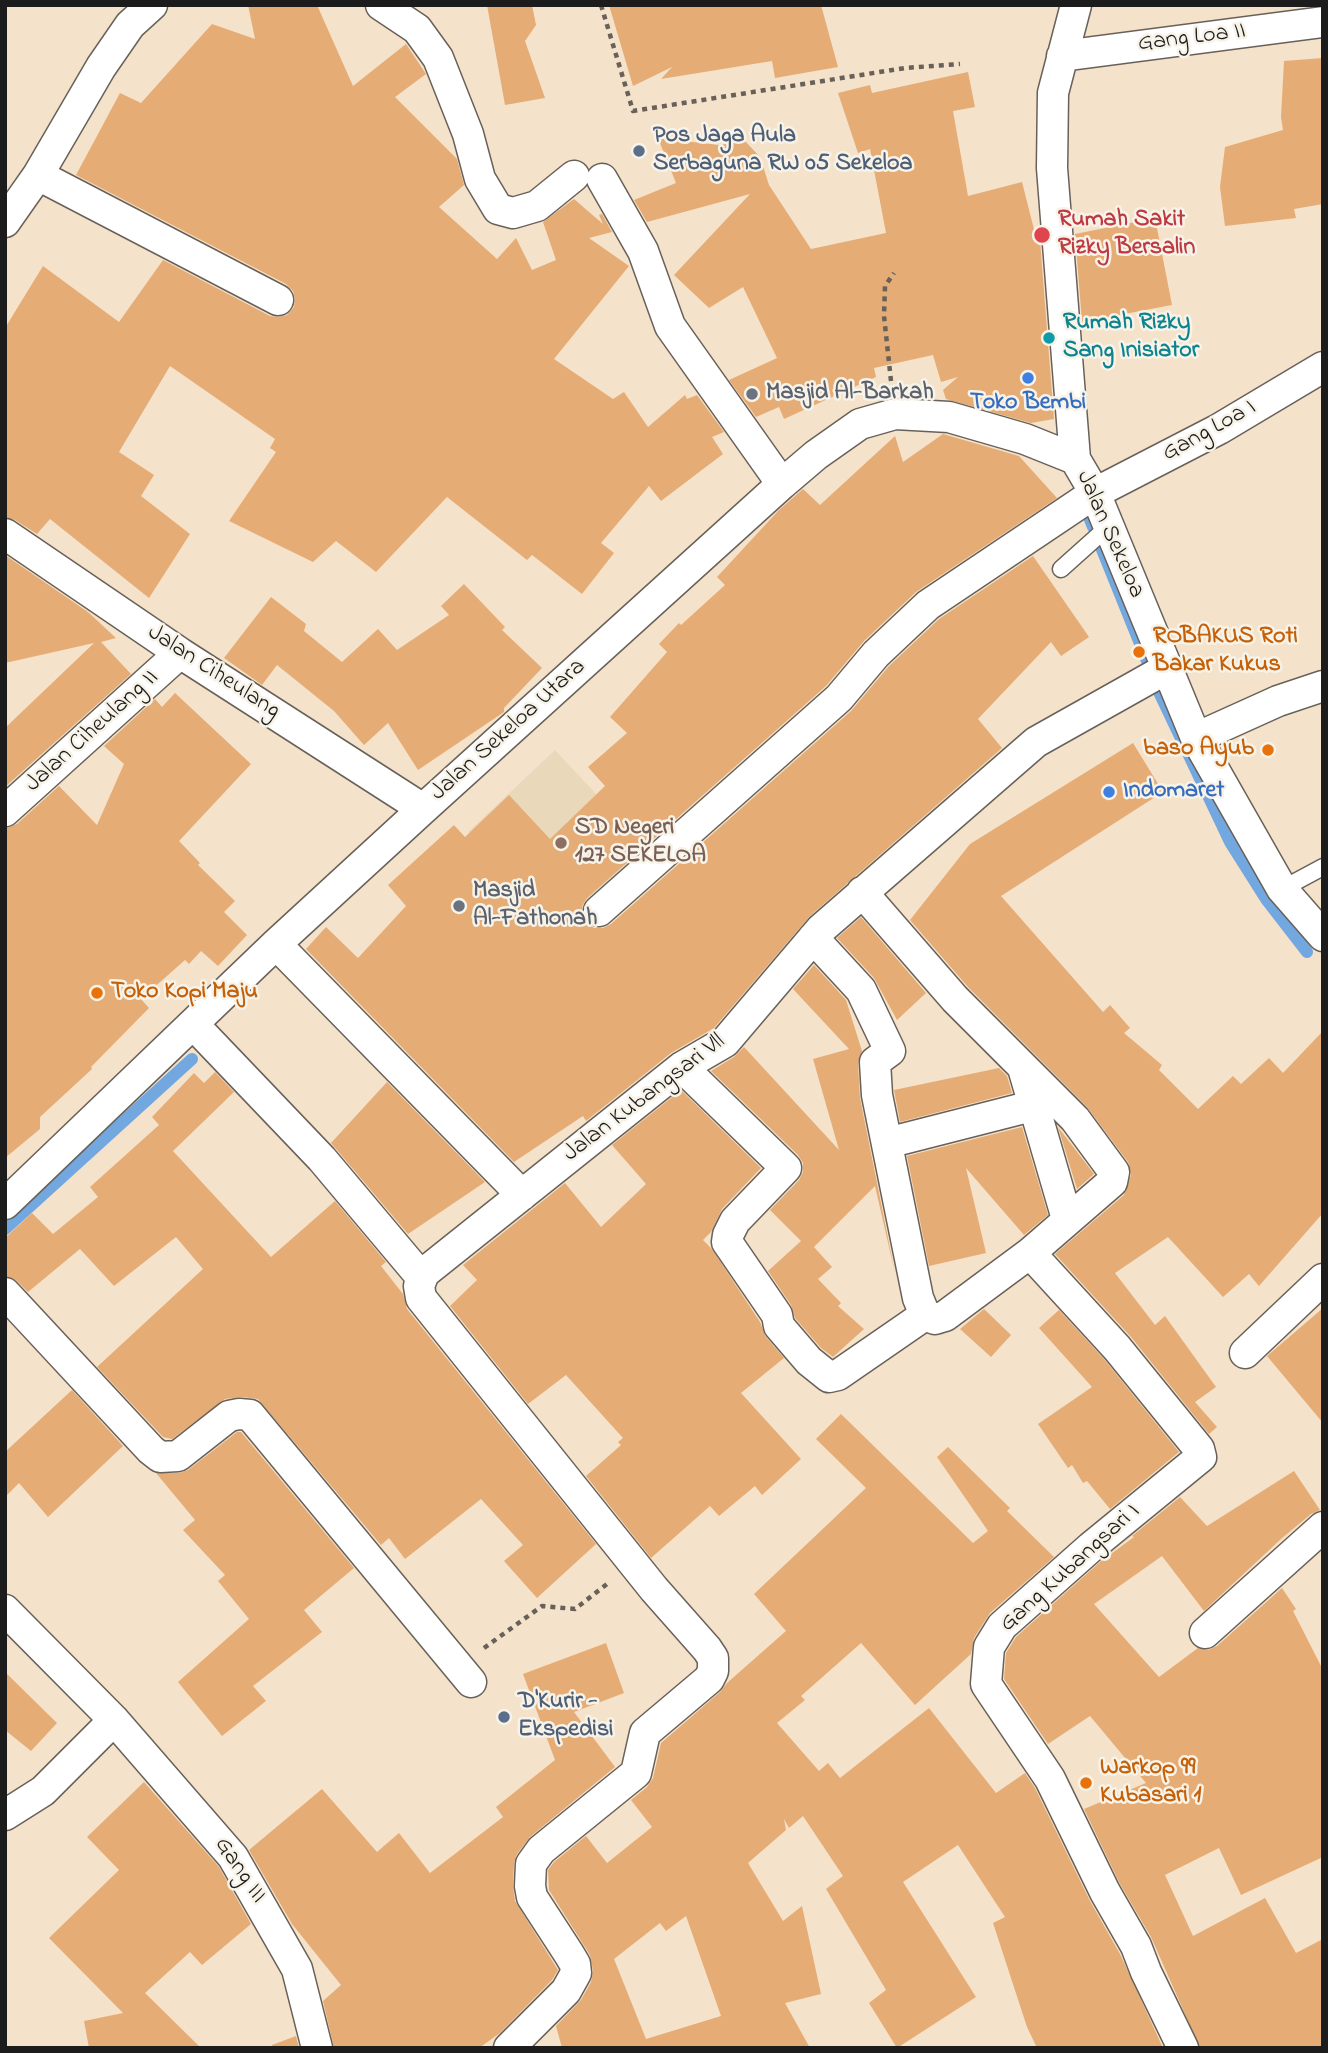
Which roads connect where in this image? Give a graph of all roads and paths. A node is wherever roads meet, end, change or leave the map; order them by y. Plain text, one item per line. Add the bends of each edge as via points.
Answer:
1 (152, 5) edge
2 (381, 5) edge
3 (601, 5) edge
4 (1076, 5) edge
5 (1323, 22) edge
6 (1062, 56) junction
7 (960, 64) dead end
8 (38, 175) junction
9 (5, 222) edge
10 (894, 273) dead end
11 (278, 300) dead end
12 (1323, 367) edge
13 (895, 414) junction
14 (1075, 459) junction
15 (782, 484) junction
16 (1095, 493) junction
17 (1109, 526) junction
18 (5, 534) edge
19 (1061, 569) dead end
20 (180, 653) junction
21 (1166, 669) junction
22 (1323, 686) edge
23 (1196, 738) junction
24 (424, 809) junction
25 (5, 811) edge
26 (1323, 867) edge
27 (1282, 889) junction
28 (862, 892) junction
29 (599, 911) dead end
30 (1323, 936) edge
31 (813, 938) junction
32 (276, 944) junction
33 (193, 1024) junction
34 (682, 1067) junction
35 (1023, 1068) junction
36 (1032, 1106) junction
37 (887, 1143) junction
38 (522, 1195) junction
39 (5, 1204) edge
40 (1068, 1219) junction
41 (1030, 1253) junction
42 (422, 1279) junction
43 (1323, 1279) edge
44 (5, 1293) edge
45 (925, 1314) junction
46 (1245, 1353) dead end
47 (1323, 1527) edge
48 (634, 1563) junction
49 (5, 1610) edge
50 (1206, 1633) dead end
51 (464, 1675) joint
52 (114, 1720) junction
53 (5, 1815) edge
54 (317, 2048) edge
55 (509, 2048) edge
56 (1183, 2048) edge

1 - 8 street via 130,25 101,67
2 - 15 street via 417,29 438,58 480,179 498,209 513,213 537,206 588,178 643,251 670,326
3 - 7 path via 633,111 905,68
4 - 6 street, Jalan Sekeloa
5 - 6 street, Gang Loa II
6 - 14 street, Jalan Sekeloa via 1052,93 1052,168
8 - 9 street
8 - 11 street
10 - 13 path via 885,286 884,316
12 - 16 street, Gang Loa I via 1219,429
13 - 14 street, Jalan Sekeloa Utara via 949,417
13 - 15 street, Jalan Sekeloa Utara via 860,424
14 - 16 street, Jalan Sekeloa
15 - 24 street, Jalan Sekeloa Utara
16 - 17 street, Jalan Sekeloa
16 - 29 street, Gang Loa I via 928,605 876,654 839,698
17 - 19 lane
17 - 21 street, Jalan Sekeloa
18 - 20 street, Jalan Ciheulang
20 - 24 street, Jalan Ciheulang
20 - 25 street, Jalan Ciheulang II
21 - 23 street, Jalan Sekeloa
21 - 28 street, Jalan Kubangsari Vll via 1036,742
22 - 23 street
23 - 27 street, Jalan Sekeloa
24 - 32 street, Jalan Sekeloa Utara
26 - 27 lane
27 - 30 street, Jalan Sekeloa
28 - 31 street, Jalan Kubangsari Vll
28 - 35 street
31 - 34 street, Jalan Kubangsari Vll via 725,1042
31 - 37 street via 861,990 890,1051 875,1062
32 - 33 street, Jalan Sekeloa Utara
32 - 38 street
33 - 39 street, Jalan Sekeloa Utara
33 - 42 street via 322,1159
34 - 38 street, Jalan Kubangsari Vll
34 - 45 street via 786,1168 735,1221 727,1242 777,1315 779,1326 809,1361 829,1377 838,1375
35 - 36 street
35 - 40 street via 1076,1119 1114,1172 1112,1182
36 - 37 street
36 - 40 street
37 - 45 street
38 - 42 street, Jalan Kubangsari Vll
40 - 41 street
41 - 45 street via 945,1315 935,1319
41 - 56 street, Gang Kubangsari I via 1117,1348 1199,1449 1200,1457 1002,1626 989,1647 986,1684 1050,1779
42 - 48 street via 421,1298
43 - 46 street
44 - 51 street via 160,1457 178,1456 229,1416 250,1415
47 - 50 street
48 - 51 path via 575,1609 541,1606
48 - 55 street via 713,1658 713,1671 645,1733 636,1773 541,1850 531,1864 532,1896 575,1964 576,1973 566,1992
49 - 52 street, Gang III
52 - 53 street via 43,1791
52 - 54 street, Gang III via 233,1857 256,1893 297,1969

